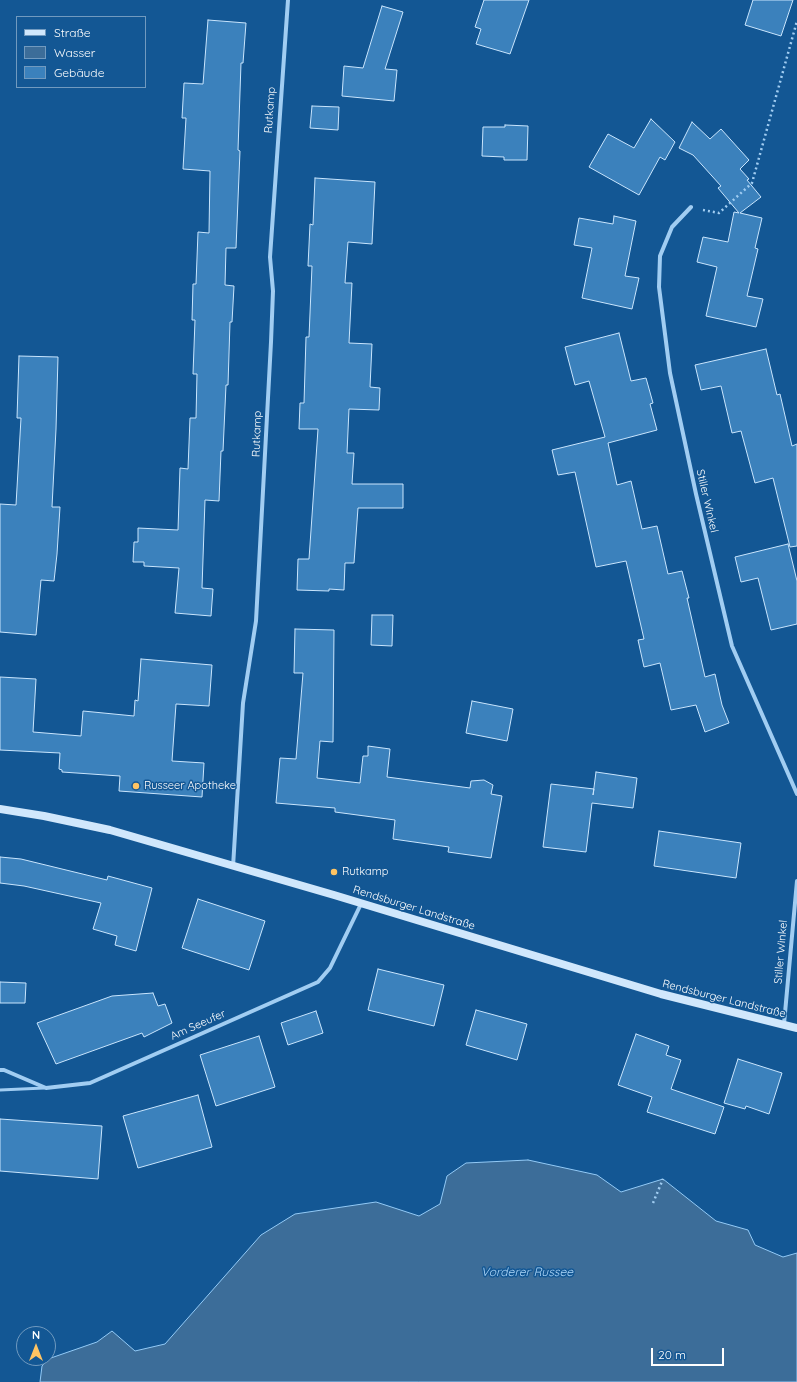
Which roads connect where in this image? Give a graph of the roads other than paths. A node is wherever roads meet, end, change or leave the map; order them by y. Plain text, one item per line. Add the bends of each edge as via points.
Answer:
1 (288, 0) edge
2 (691, 207) road end
3 (797, 794) edge
4 (0, 809) edge
5 (233, 867) junction
6 (797, 881) edge
7 (362, 904) junction
8 (784, 1025) junction
9 (797, 1028) edge
10 (0, 1070) edge
11 (46, 1088) junction
12 (0, 1090) edge

1 - 5 street, Rutkamp via 270,257 273,291 256,621 243,702
2 - 3 street, Stiller Winkel via 672,227 660,256 658,287 670,373 732,646
4 - 5 street, Rendsburger Landstraße via 110,830
5 - 7 street, Rendsburger Landstraße
6 - 8 street, Stiller Winkel
7 - 8 street, Rendsburger Landstraße via 661,994
7 - 11 street, Am Seeufer via 330,968 318,982 90,1083
8 - 9 street, Rendsburger Landstraße
10 - 11 street, Am Seeufer
11 - 12 lane

